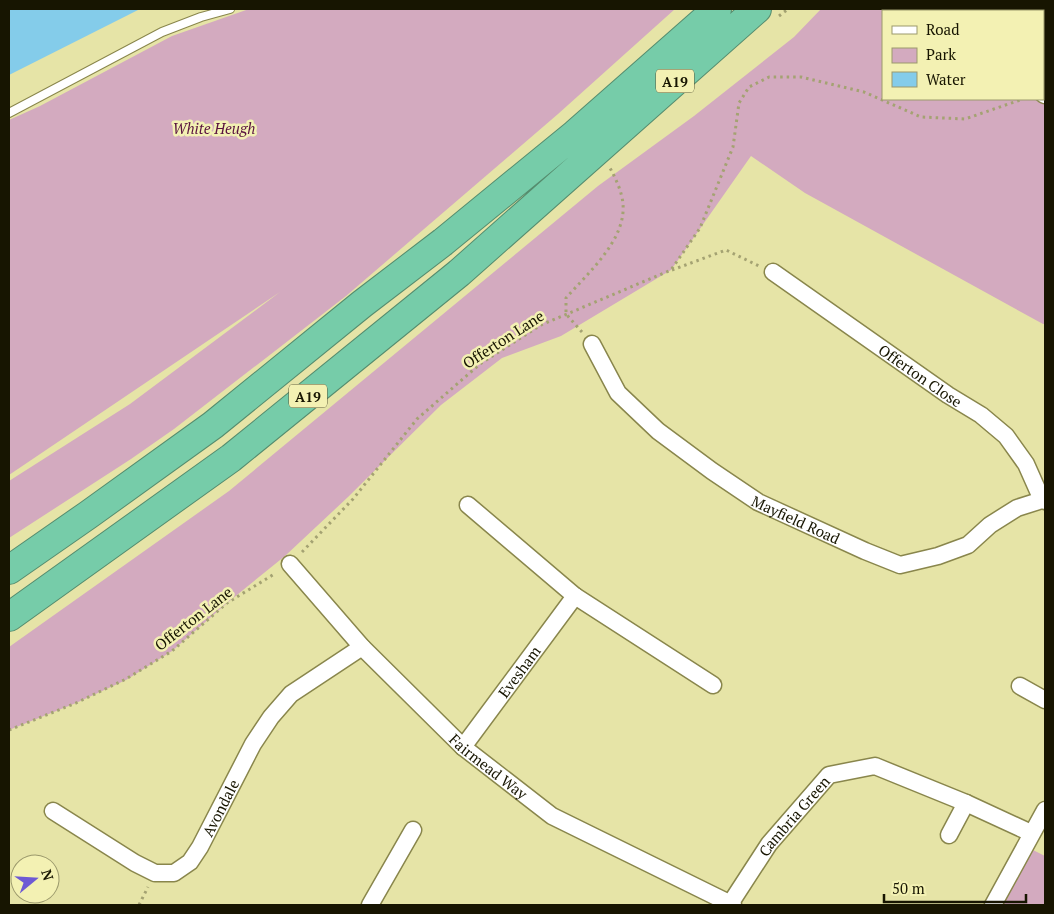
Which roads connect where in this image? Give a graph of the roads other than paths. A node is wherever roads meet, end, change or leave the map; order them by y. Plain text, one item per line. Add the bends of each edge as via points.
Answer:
1 (230, 9) edge
2 (717, 9) edge
3 (757, 9) edge
4 (9, 113) edge
5 (592, 151) junction
6 (773, 272) road end
7 (592, 344) road end
8 (1043, 500) edge
9 (468, 505) dead end
10 (290, 564) road end
11 (9, 570) edge
12 (575, 596) junction
13 (9, 617) edge
14 (362, 646) junction
15 (713, 685) dead end
16 (1020, 686) dead end
17 (1045, 700) edge
18 (463, 747) junction
19 (966, 804) junction
20 (1045, 810) edge
21 (53, 811) dead end
22 (413, 830) dead end
23 (1031, 833) junction
24 (949, 835) dead end
25 (370, 905) edge
26 (732, 905) edge
27 (993, 905) edge

1 - 4 lane via 162,32
2 - 5 highway, A19
3 - 5 highway, A19
5 - 11 highway, A19 via 443,242 213,425
5 - 13 highway, A19 via 459,273 231,458
6 - 8 street, Offerton Close via 981,415 1006,436 1026,464
7 - 8 street, Mayfield Road via 618,393 658,431 712,471 758,502 900,565 968,545 990,525 1017,508
9 - 12 street
10 - 14 street, Fairmead Way
12 - 15 street
12 - 18 street, Evesham
14 - 18 street, Fairmead Way
14 - 21 street, Avondale via 291,694 271,718 253,744 200,847 190,862 174,873 155,873
16 - 17 street
18 - 26 street, Fairmead Way via 552,816
19 - 23 street, Cambria Green
19 - 24 street
19 - 26 street, Cambria Green via 875,766 829,775 770,844
20 - 23 street
22 - 25 street
23 - 27 street

